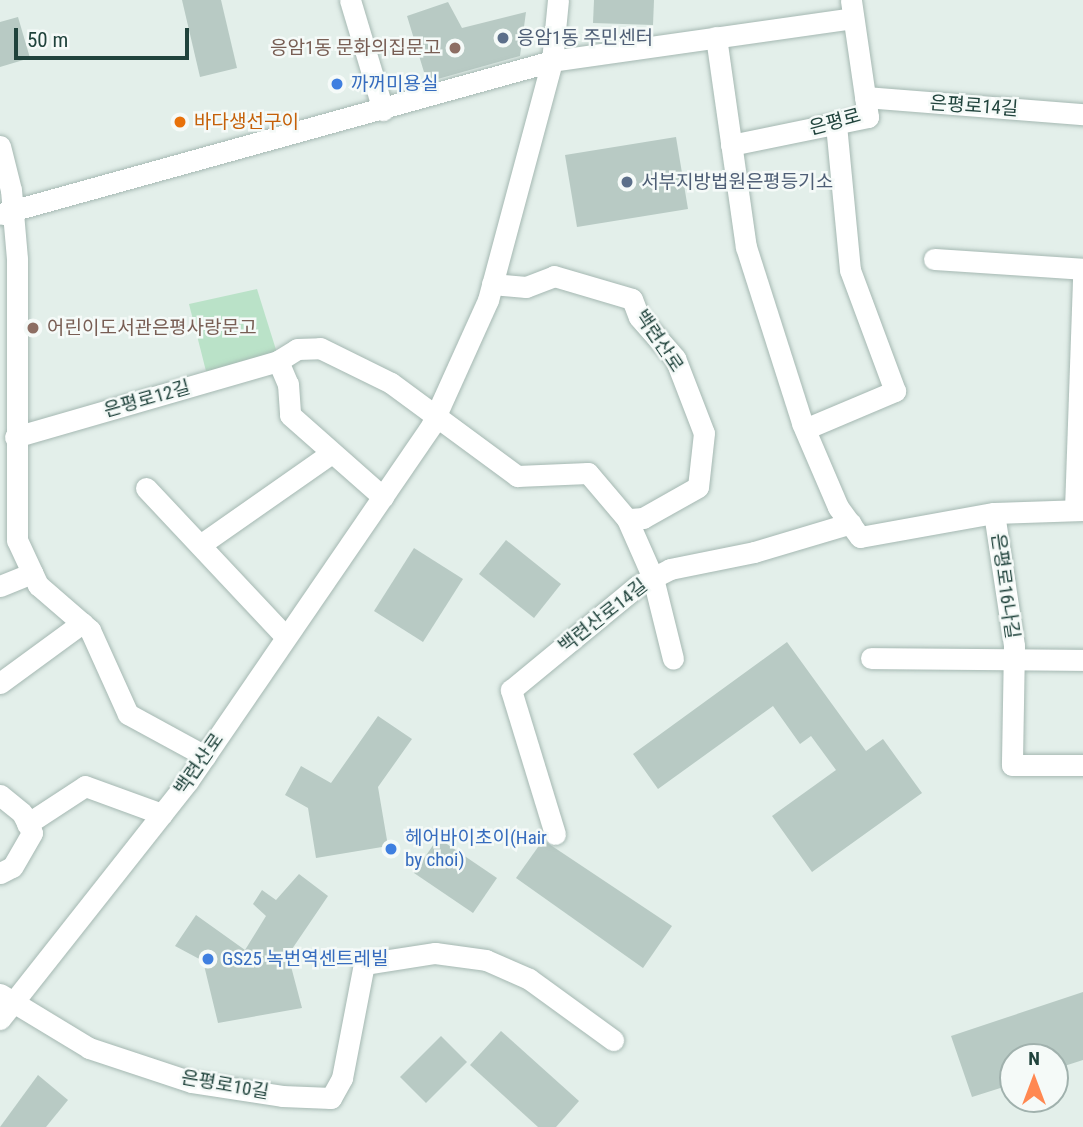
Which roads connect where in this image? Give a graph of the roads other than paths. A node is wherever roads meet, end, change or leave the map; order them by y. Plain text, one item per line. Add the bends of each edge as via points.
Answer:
1 (350, 0) edge
2 (558, 0) edge
3 (852, 9) edge
4 (716, 37) junction
5 (552, 61) junction
6 (865, 97) junction
7 (383, 110) junction
8 (1083, 114) edge
9 (836, 124) junction
10 (0, 145) edge
11 (731, 145) junction
12 (6, 212) edge
13 (934, 259) dead end
14 (1083, 270) edge
15 (1083, 278) edge
16 (492, 284) junction
17 (278, 361) junction
18 (8, 380) edge
19 (434, 420) junction
20 (805, 429) junction
21 (15, 437) junction
22 (330, 454) junction
23 (146, 488) dead end
24 (383, 497) junction
25 (1079, 510) edge
26 (994, 513) junction
27 (627, 519) junction
28 (8, 520) edge
29 (851, 523) junction
30 (200, 545) junction
31 (32, 573) junction
32 (653, 578) junction
33 (0, 586) edge
34 (82, 623) junction
35 (286, 637) junction
36 (870, 658) dead end
37 (673, 659) dead end
38 (1013, 659) junction
39 (1083, 660) edge
40 (0, 683) edge
41 (205, 756) junction
42 (1083, 765) edge
43 (0, 795) edge
44 (162, 814) junction
45 (27, 824) junction
46 (555, 834) dead end
47 (0, 873) edge
48 (4, 1005) edge
49 (613, 1040) dead end

1 - 7 street
2 - 5 street, 백련산로
3 - 4 street
3 - 6 street, 은평로
4 - 5 street
4 - 11 street
5 - 7 street
5 - 16 street, 백련산로
6 - 8 street, 은평로14길
6 - 9 street, 은평로 via 868,117
7 - 12 street
9 - 11 street, 은평로
9 - 20 street via 850,270 895,391
10 - 12 street
11 - 20 street via 746,247
12 - 18 street
13 - 14 street
15 - 25 street
16 - 19 street, 백련산로
16 - 27 street, 백련산로 via 526,286 554,276 632,299 639,317 675,358 704,433 698,487 643,518
17 - 19 street, 은평로12길 via 297,349 320,348 377,375
17 - 21 street, 은평로12길
17 - 22 street via 288,384 290,415
18 - 21 street
19 - 24 street, 백련산로
19 - 27 street via 517,476 588,473
20 - 29 street via 838,507
21 - 28 street
22 - 24 street
22 - 30 street
23 - 30 street
24 - 35 street, 백련산로
25 - 26 street
26 - 29 street via 860,537
26 - 38 street, 은평로16나길
27 - 32 street
28 - 31 street
29 - 32 street, 백련산로14길
30 - 35 street
31 - 33 street
31 - 34 street via 38,585
32 - 37 street
32 - 46 street, 백련산로14길 via 511,690
34 - 40 street
34 - 41 street via 116,679 128,713
35 - 41 street, 백련산로
36 - 38 street, 은평로16나길
38 - 39 street, 은평로16나길
38 - 42 street, 은평로16나길 via 1012,765
41 - 44 street, 백련산로
43 - 45 street
44 - 45 street via 85,786
44 - 48 street, 백련산로
45 - 47 street via 32,834 12,867
48 - 49 street, 은평로10길 via 89,1048 192,1082 331,1098 342,1078 364,964 435,953 486,960 529,979

